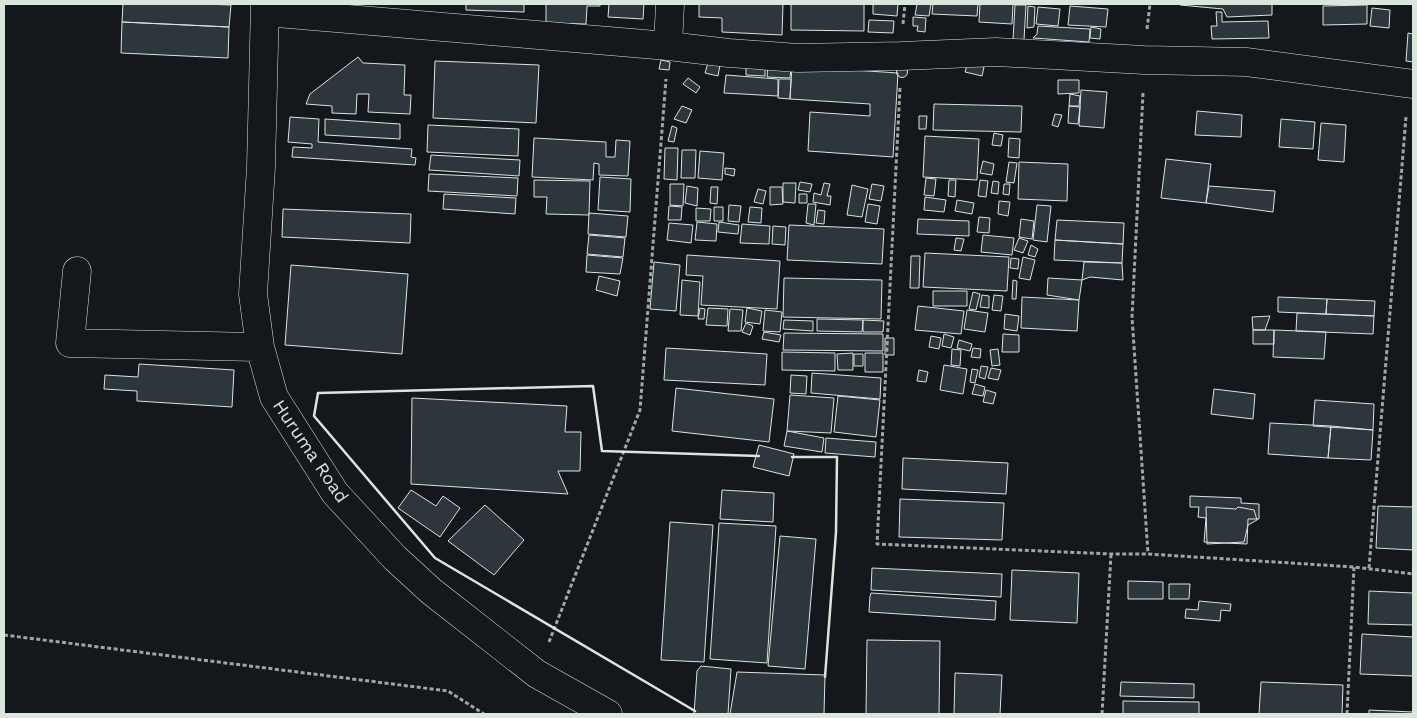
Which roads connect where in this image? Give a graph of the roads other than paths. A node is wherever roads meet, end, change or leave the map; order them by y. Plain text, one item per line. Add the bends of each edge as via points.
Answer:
1 (670, 4) edge
2 (265, 8) edge
3 (668, 46) junction
4 (1411, 84) edge
5 (77, 271) dead end
6 (260, 346) junction
7 (608, 714) edge

1 - 3 street
2 - 3 street
2 - 6 street, Huruma Road via 261,167 253,294
3 - 4 street via 798,58 996,52 1246,62
5 - 6 street via 70,343
6 - 7 street, Huruma Road via 274,398 335,493 395,558 431,591 537,674

